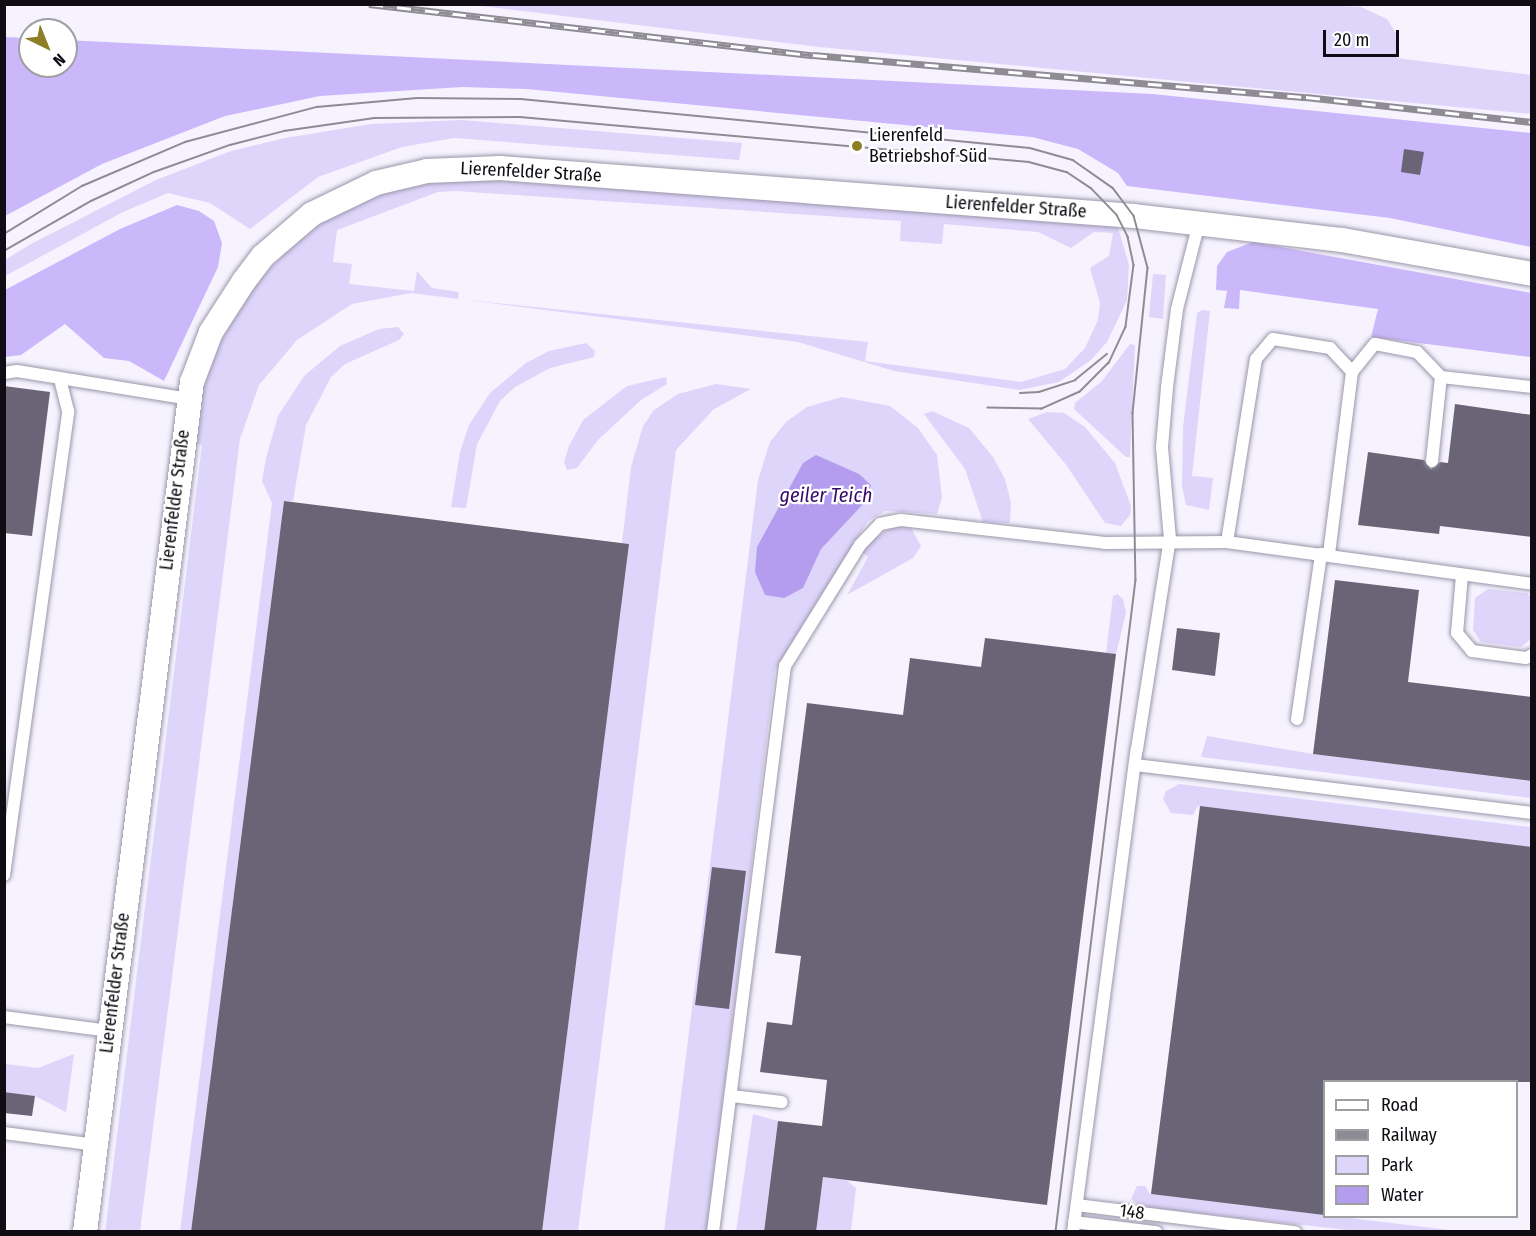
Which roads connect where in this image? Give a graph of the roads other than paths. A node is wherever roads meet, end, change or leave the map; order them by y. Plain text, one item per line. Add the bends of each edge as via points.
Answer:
1 (1199, 223) junction
2 (1532, 274) edge
3 (1352, 372) junction
4 (4, 373) edge
5 (1441, 377) junction
6 (60, 379) junction
7 (1532, 387) edge
8 (189, 399) junction
9 (1432, 461) dead end
10 (1170, 539) junction
11 (1227, 542) junction
12 (1325, 554) junction
13 (1462, 575) junction
14 (1532, 584) edge
15 (1532, 655) edge
16 (1297, 718) dead end
17 (1135, 765) junction
18 (1532, 813) edge
19 (4, 875) edge
20 (4, 1017) edge
21 (109, 1031) junction
22 (732, 1096) junction
23 (782, 1102) dead end
24 (4, 1133) edge
25 (96, 1145) junction
26 (1077, 1205) junction
27 (1074, 1227) edge
28 (85, 1232) edge
29 (713, 1232) edge
30 (1156, 1232) edge
31 (1295, 1232) edge

1 - 2 street, Lierenfelder Straße via 1342,240
1 - 8 street, Lierenfelder Straße via 500,168 427,171 376,183 329,204 298,224 263,256 211,332
1 - 10 lane via 1177,309 1167,387 1162,447
3 - 5 lane via 1375,344 1417,352
3 - 11 lane via 1330,348 1273,339 1256,359
3 - 12 lane
4 - 6 lane via 17,371
5 - 7 lane
5 - 9 lane
6 - 8 lane
6 - 19 lane via 68,411
8 - 21 street, Lierenfelder Straße
10 - 11 lane
10 - 17 lane
10 - 22 lane via 1105,543 891,520 880,524 866,538 785,666
11 - 12 lane
12 - 13 lane
12 - 16 lane
13 - 14 lane
13 - 15 lane via 1457,633 1472,651 1526,658
17 - 18 lane
17 - 26 lane
20 - 21 lane
21 - 25 street, Lierenfelder Straße
22 - 23 lane
22 - 29 lane
24 - 25 lane
25 - 28 street, Lierenfelder Straße
26 - 27 lane
26 - 31 lane, 148
27 - 30 lane

